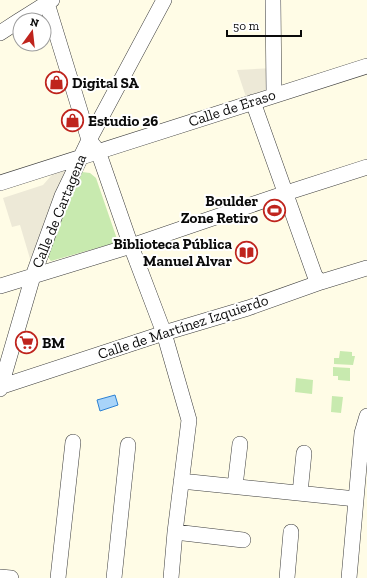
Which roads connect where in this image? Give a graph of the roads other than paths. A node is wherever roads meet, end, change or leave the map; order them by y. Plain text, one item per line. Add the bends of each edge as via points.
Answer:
1 (164, 0) edge
2 (273, 0) edge
3 (48, 1) edge
4 (32, 12) edge
5 (12, 25) edge
6 (0, 33) edge
7 (367, 66) edge
8 (274, 95) junction
9 (253, 102) junction
10 (93, 145) junction
11 (80, 158) junction
12 (367, 167) edge
13 (0, 183) edge
14 (286, 193) junction
15 (131, 246) junction
16 (367, 268) edge
17 (33, 276) junction
18 (321, 282) junction
19 (0, 286) edge
20 (164, 333) junction
21 (0, 387) edge
22 (367, 419) edge
23 (73, 442) dead end
24 (240, 444) dead end
25 (128, 445) dead end
26 (304, 453) dead end
27 (182, 481) junction
28 (235, 486) junction
29 (300, 493) junction
30 (356, 500) junction
31 (175, 532) junction
32 (291, 532) dead end
33 (243, 540) dead end
34 (0, 577) edge
35 (11, 578) edge
36 (58, 578) edge
37 (114, 578) edge
38 (171, 578) edge
39 (287, 578) edge
40 (349, 578) edge

1 - 10 street, Calle de Cartagena
2 - 8 street
3 - 4 street
3 - 10 street
5 - 6 street
7 - 8 street, Calle de Eraso
8 - 9 street, Calle de Eraso
9 - 10 street, Calle de Eraso
9 - 14 street
10 - 11 street, Calle de Eraso
10 - 15 street
11 - 13 street, Calle de Eraso
11 - 17 street, Calle de Cartagena via 62,196
12 - 14 street
14 - 15 street
14 - 18 street via 315,276
15 - 17 street
15 - 20 street
16 - 18 street, Calle de Martínez Izquierdo
17 - 19 street
17 - 21 street, Calle de Cartagena
18 - 20 street, Calle de Martínez Izquierdo via 248,308
20 - 21 street, Calle de Martínez Izquierdo
20 - 27 street via 189,420
22 - 30 street via 362,433
23 - 36 street
24 - 28 street
25 - 37 street
26 - 29 street
27 - 28 street
27 - 31 street
28 - 29 street
29 - 30 street
30 - 40 street
31 - 33 street
31 - 38 street
32 - 39 street
34 - 35 street

